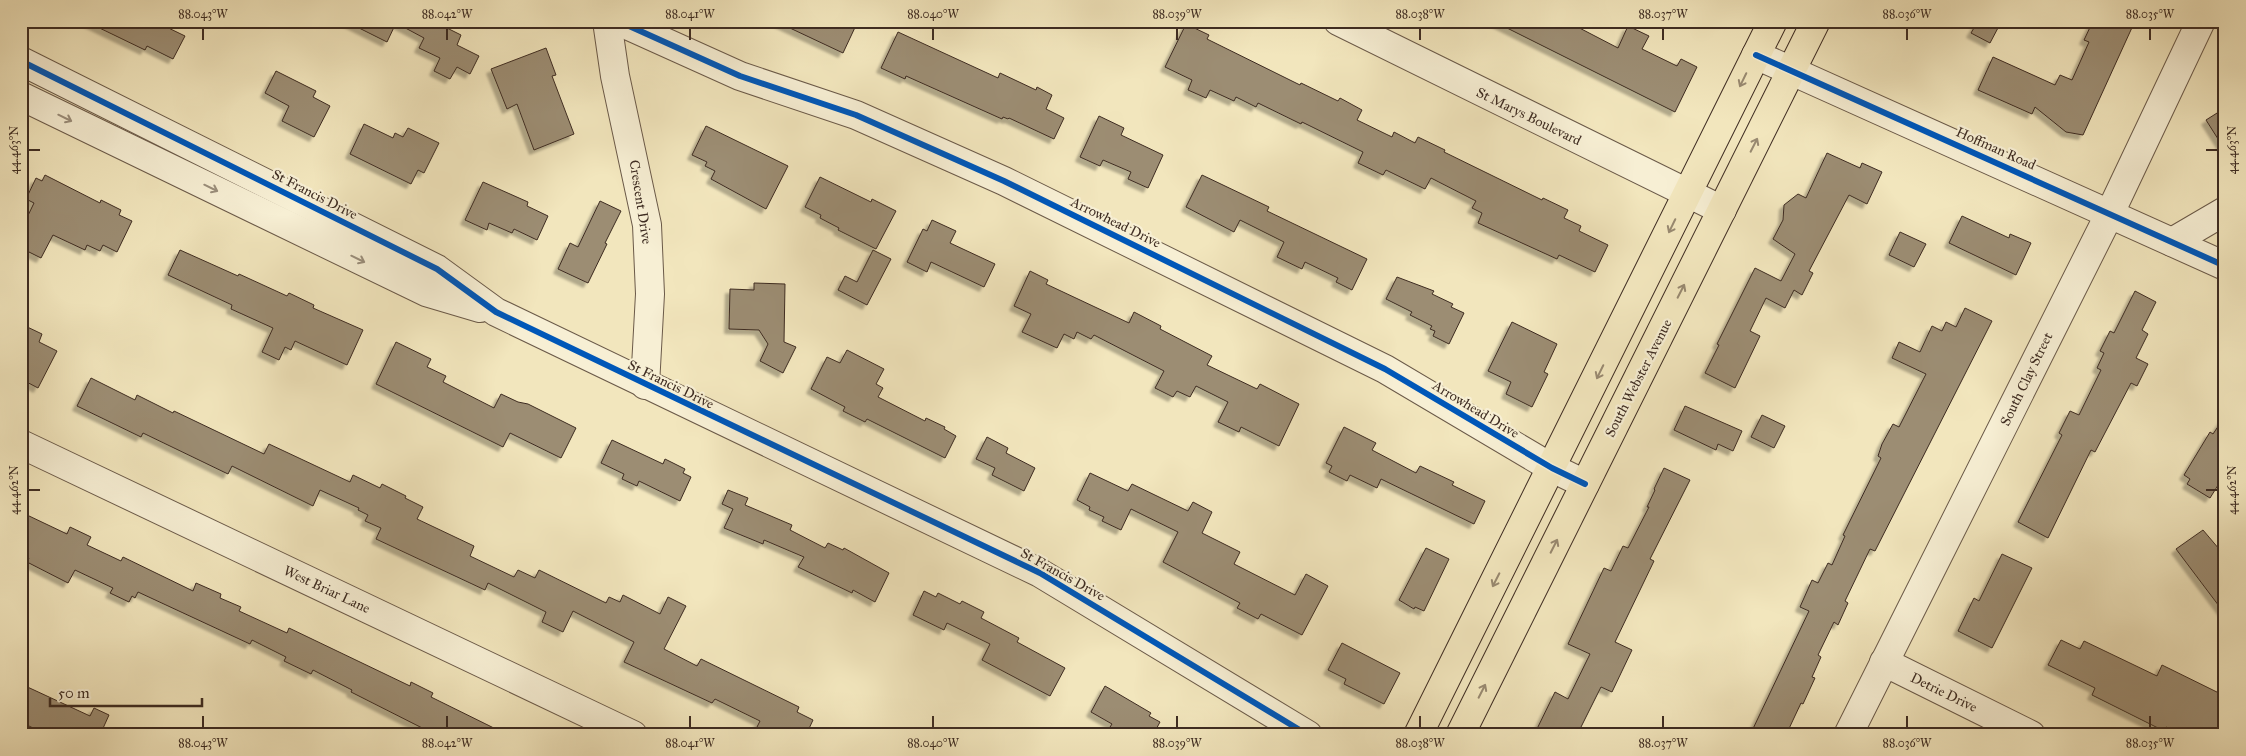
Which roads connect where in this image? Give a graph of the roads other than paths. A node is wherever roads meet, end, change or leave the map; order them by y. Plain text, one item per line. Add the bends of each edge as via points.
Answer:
1 (607, 21) edge
2 (618, 21) edge
3 (1338, 21) edge
4 (1773, 21) edge
5 (1816, 21) edge
6 (2201, 21) edge
7 (1756, 54) junction
8 (21, 61) edge
9 (1792, 70) junction
10 (21, 96) edge
11 (1688, 194) junction
12 (1722, 210) junction
13 (2225, 211) edge
14 (2110, 213) junction
15 (2172, 242) junction
16 (2225, 266) edge
17 (496, 312) junction
18 (645, 385) junction
19 (21, 444) edge
20 (1552, 468) junction
21 (1585, 484) junction
22 (1884, 662) junction
23 (633, 735) edge
24 (1308, 735) edge
25 (1418, 735) edge
26 (1460, 735) edge
27 (1848, 735) edge
28 (2031, 735) edge

1 - 18 street, Crescent Drive via 647,225 650,294
2 - 20 street, Arrowhead Drive via 740,76 856,115 1004,181 1385,369
3 - 11 street, St Marys Boulevard
4 - 7 main road
5 - 9 main road, South Webster Avenue
6 - 14 street, South Clay Street
7 - 9 street, Hoffman Road
7 -> 11 main road
8 - 17 street, St Francis Drive via 437,269
12 -> 9 main road, South Webster Avenue
9 - 14 street, Hoffman Road
10 -> 17 street via 426,292
11 - 12 street, St Marys Boulevard
11 -> 20 main road
21 -> 12 main road, South Webster Avenue
13 - 15 street
14 - 15 street, Hoffman Road
14 - 22 street, South Clay Street
15 - 16 street, Hoffman Road
17 - 18 street, St Francis Drive
18 - 24 street, St Francis Drive via 1040,573
19 - 23 street, West Briar Lane
20 - 21 street, Arrowhead Drive
20 -> 25 main road
26 -> 21 main road, South Webster Avenue
22 - 27 street, South Clay Street
22 - 28 street, Detrie Drive

